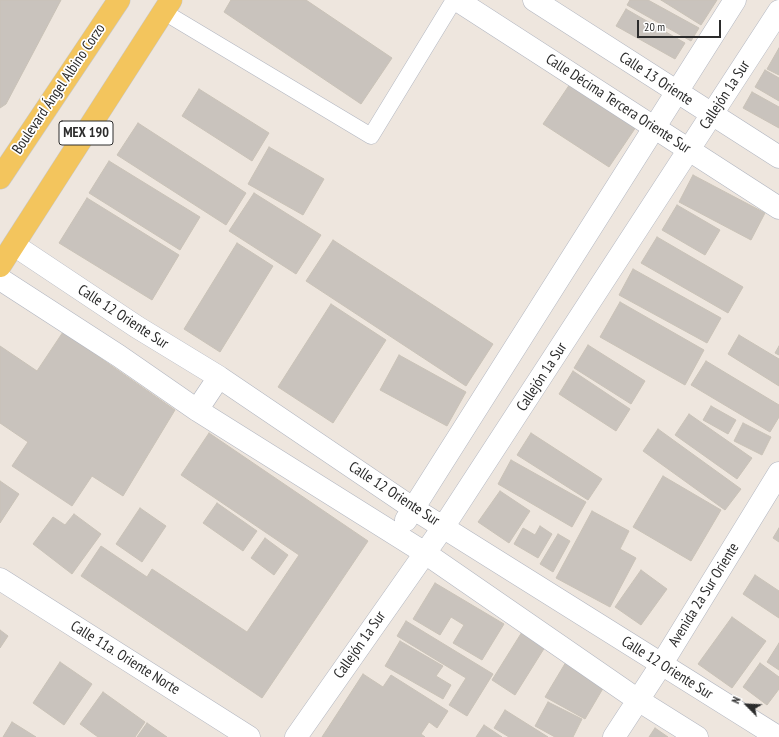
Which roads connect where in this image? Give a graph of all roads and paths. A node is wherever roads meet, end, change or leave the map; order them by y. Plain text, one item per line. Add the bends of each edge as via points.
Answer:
1 (119, 0) edge
2 (456, 0) edge
3 (534, 0) edge
4 (735, 0) edge
5 (167, 6) edge
6 (779, 11) edge
7 (676, 92) junction
8 (712, 115) junction
9 (654, 127) junction
10 (690, 150) junction
11 (779, 157) edge
12 (0, 178) edge
13 (779, 208) edge
14 (14, 245) junction
15 (0, 266) edge
16 (0, 279) edge
17 (137, 327) junction
18 (119, 356) junction
19 (219, 378) junction
20 (197, 410) junction
21 (779, 473) edge
22 (414, 509) junction
23 (444, 526) junction
24 (396, 534) junction
25 (425, 553) junction
26 (0, 579) edge
27 (661, 665) junction
28 (638, 700) junction
29 (236, 733) edge
30 (296, 737) edge
31 (614, 737) edge
32 (697, 737) edge
33 (778, 737) edge

1 - 12 main road, Boulevard Ángel Albino Corzo / MEX 190
2 - 5 lane via 371,136
2 - 9 street, Calle Décima Tercera Oriente Sur
3 - 7 street, Calle 13 Oriente
4 - 7 street
5 - 14 main road, MEX 190
6 - 8 street, Callejón 1a Sur
7 - 8 street, Calle 13 Oriente
7 - 9 street
8 - 10 street, Callejón 1a Sur
8 - 11 street, Calle 13 Oriente
9 - 10 street, Calle Décima Tercera Oriente Sur
9 - 22 street
10 - 13 street, Calle Décima Tercera Oriente Sur
10 - 23 street, Callejón 1a Sur
14 - 15 main road, MEX 190
14 - 17 street, Calle 12 Oriente Sur
16 - 18 street
17 - 18 street
17 - 19 street, Calle 12 Oriente Sur
18 - 20 street
19 - 20 street
19 - 22 street, Calle 12 Oriente Sur
20 - 24 street
21 - 27 street, Avenida 2a Sur Oriente
22 - 23 street, Calle 12 Oriente Sur
22 - 24 street
23 - 25 street, Callejón 1a Sur
23 - 27 street, Calle 12 Oriente Sur
24 - 25 street
25 - 28 street
25 - 30 street, Callejón 1a Sur
26 - 29 street, Calle 11a. Oriente Norte
27 - 28 street, Avenida 2a Sur Oriente
27 - 33 street, Calle 12 Oriente Sur
28 - 31 street, Avenida 2a Sur Oriente
28 - 32 street

